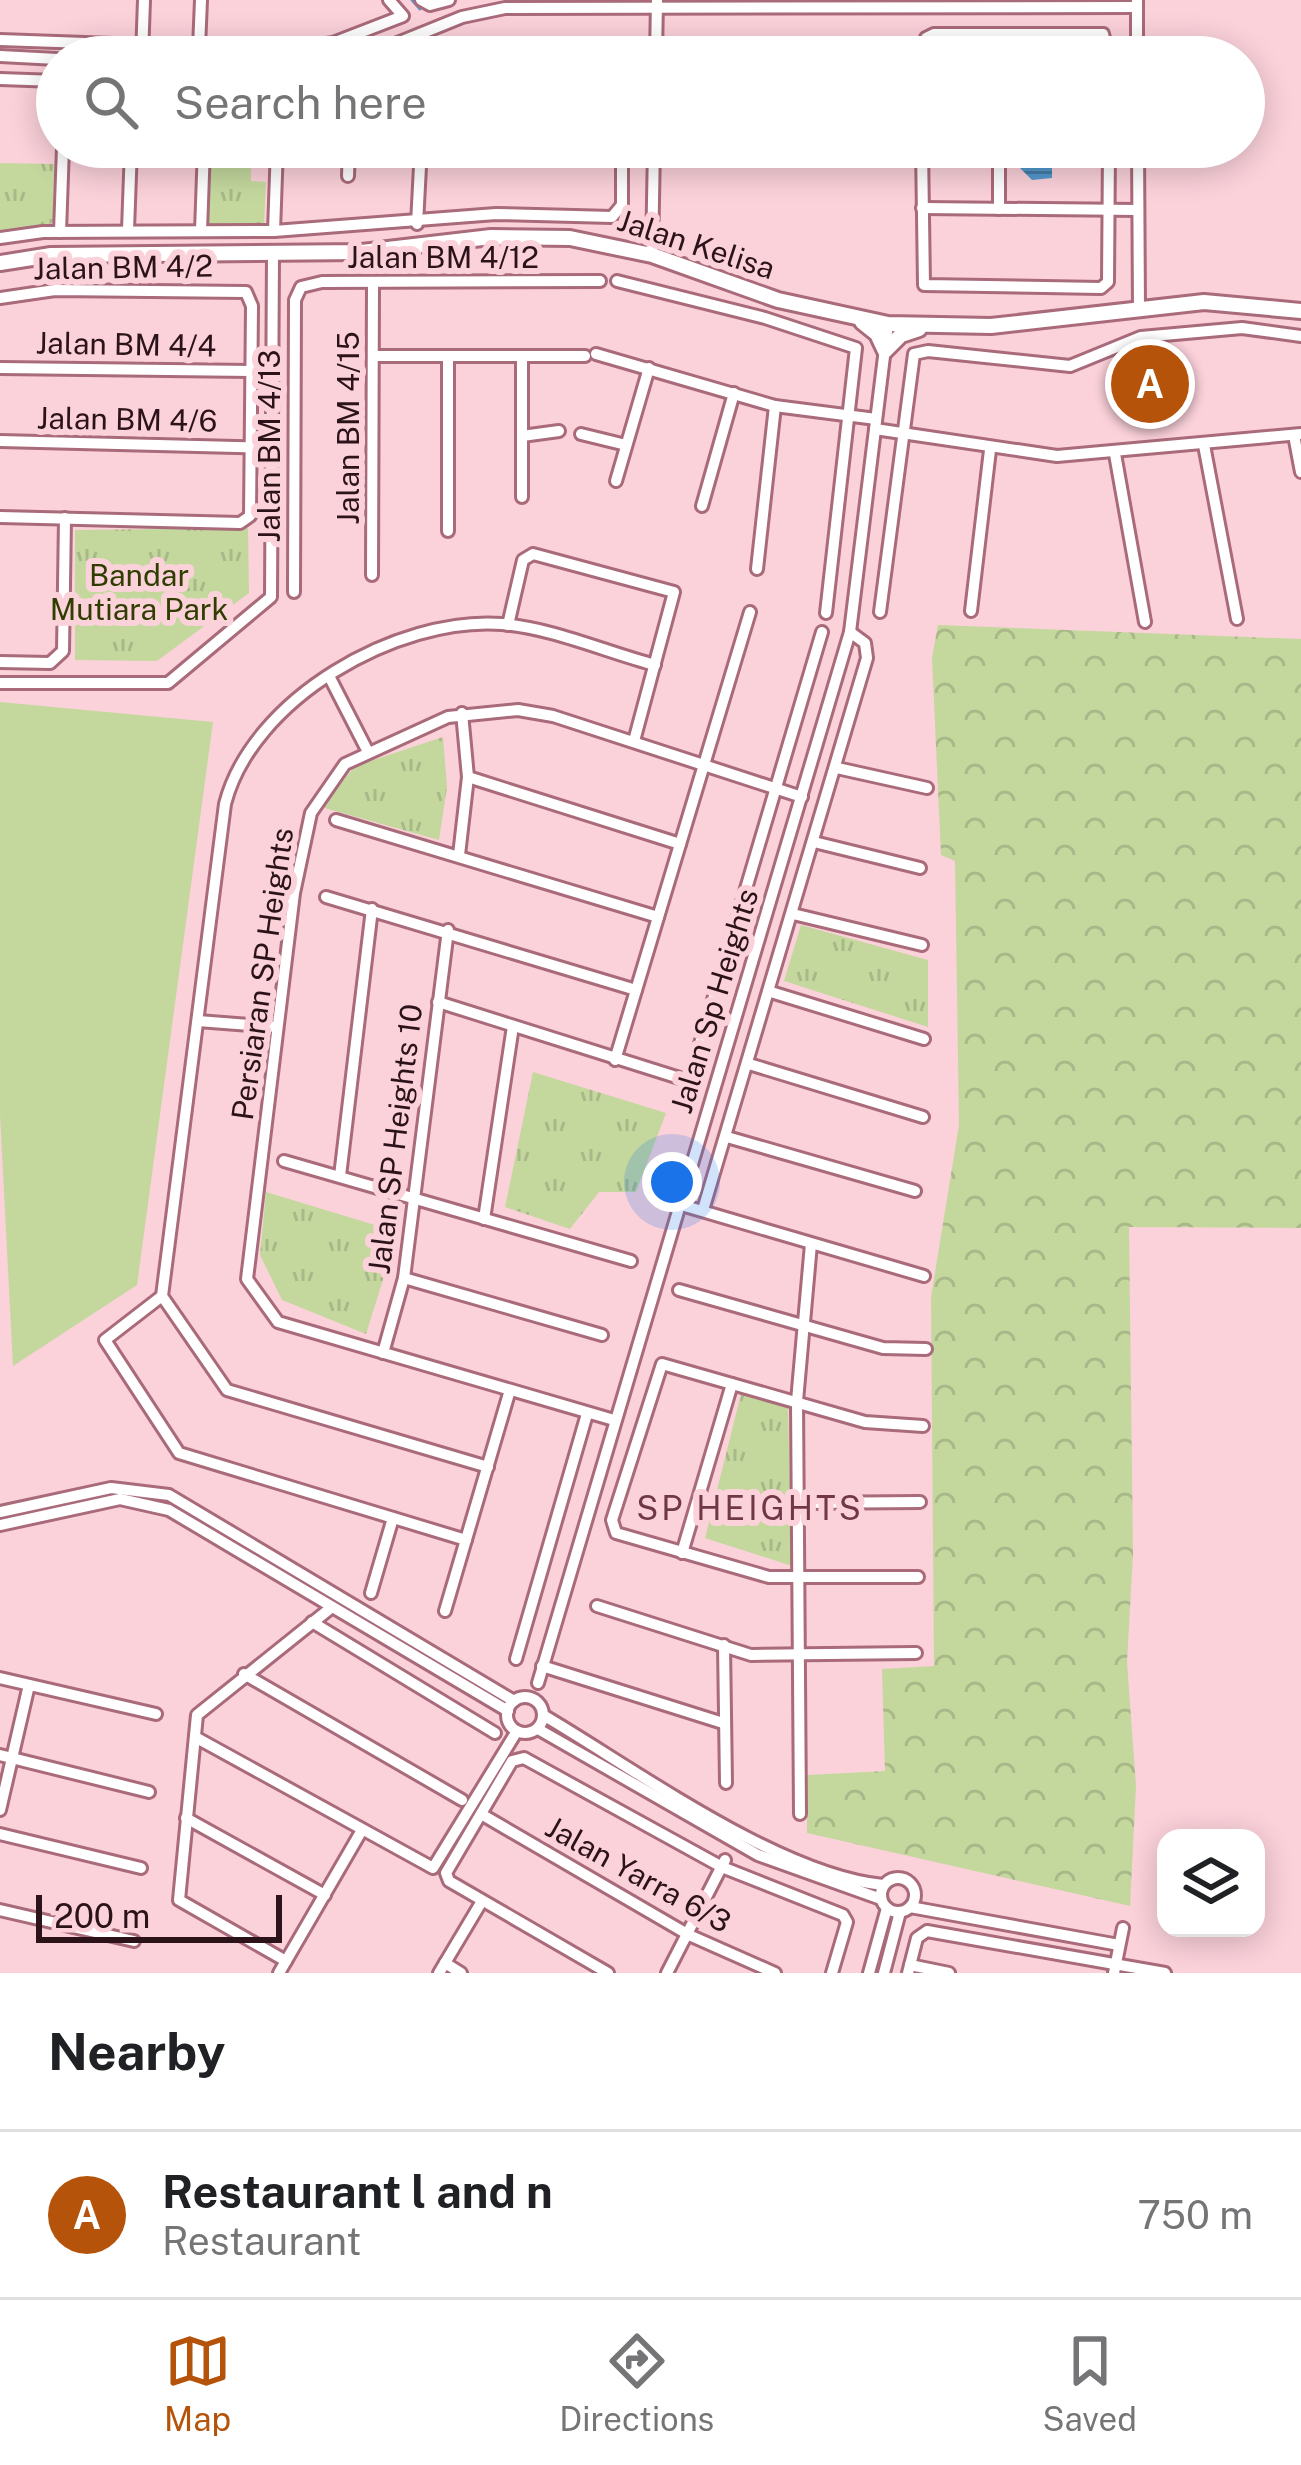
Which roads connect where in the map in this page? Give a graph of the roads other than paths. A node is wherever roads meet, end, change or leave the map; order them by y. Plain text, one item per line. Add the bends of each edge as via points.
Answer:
1 (144, 0) edge
2 (201, 0) edge
3 (389, 0) edge
4 (449, 0) edge
5 (425, 2) edge
6 (504, 4) edge
7 (1137, 4) edge
8 (656, 5) edge
9 (143, 36) edge
10 (200, 36) edge
11 (350, 36) edge
12 (415, 36) edge
13 (656, 36) edge
14 (964, 36) edge
15 (1073, 36) edge
16 (1137, 36) edge
17 (0, 40) edge
18 (36, 43) edge
19 (0, 56) edge
20 (36, 57) edge
21 (0, 80) edge
22 (36, 81) edge
23 (62, 168) edge
24 (130, 168) edge
25 (203, 168) edge
26 (276, 168) edge
27 (348, 168) edge
28 (420, 168) edge
29 (622, 168) edge
30 (654, 168) edge
31 (922, 168) edge
32 (999, 168) edge
33 (1109, 168) edge
34 (1138, 168) edge
35 (348, 176) dead end
36 (922, 208) junction
37 (999, 209) junction
38 (1109, 210) junction
39 (1138, 210) junction
40 (418, 224) junction
41 (128, 230) junction
42 (201, 231) junction
43 (274, 231) junction
44 (59, 232) junction
45 (0, 238) edge
46 (273, 254) junction
47 (652, 255) junction
48 (0, 262) edge
49 (600, 281) dead end
50 (617, 281) dead end
51 (373, 282) junction
52 (0, 298) edge
53 (295, 300) joint
54 (1139, 309) junction
55 (1301, 310) edge
56 (858, 319) junction
57 (888, 324) junction
58 (927, 327) junction
59 (1301, 336) edge
60 (885, 351) junction
61 (373, 356) junction
62 (448, 356) junction
63 (522, 356) junction
64 (0, 368) edge
65 (649, 368) junction
66 (252, 371) junction
67 (734, 393) junction
68 (775, 406) junction
69 (849, 417) junction
70 (875, 424) junction
71 (559, 430) dead end
72 (580, 434) dead end
73 (902, 434) junction
74 (1297, 435) edge
75 (522, 436) junction
76 (0, 441) edge
77 (626, 445) junction
78 (1204, 445) junction
79 (252, 447) junction
80 (274, 448) junction
81 (990, 450) junction
82 (1115, 454) junction
83 (1301, 472) edge
84 (616, 481) dead end
85 (522, 497) dead end
86 (702, 506) dead end
87 (294, 507) junction
88 (274, 508) junction
89 (0, 517) edge
90 (64, 518) junction
91 (448, 531) dead end
92 (758, 569) dead end
93 (372, 575) dead end
94 (294, 592) dead end
95 (971, 611) dead end
96 (750, 612) dead end
97 (880, 612) dead end
98 (826, 613) dead end
99 (1238, 619) dead end
100 (1145, 622) dead end
101 (508, 625) junction
102 (823, 632) dead end
103 (850, 632) junction
104 (0, 662) edge
105 (655, 665) junction
106 (329, 676) junction
107 (0, 683) edge
108 (462, 713) junction
109 (634, 742) junction
110 (367, 750) junction
111 (704, 764) junction
112 (837, 768) junction
113 (467, 778) junction
114 (776, 788) junction
115 (927, 788) dead end
116 (802, 797) junction
117 (336, 820) dead end
118 (814, 842) junction
119 (680, 844) junction
120 (459, 855) junction
121 (920, 868) dead end
122 (326, 897) dead end
123 (372, 909) junction
124 (793, 914) junction
125 (658, 916) junction
126 (448, 930) junction
127 (922, 945) dead end
128 (636, 990) junction
129 (771, 992) junction
130 (438, 1002) junction
131 (198, 1021) junction
132 (513, 1026) junction
133 (277, 1027) junction
134 (924, 1039) dead end
135 (615, 1060) junction
136 (748, 1064) junction
137 (923, 1117) dead end
138 (727, 1136) junction
139 (284, 1162) dead end
140 (340, 1176) junction
141 (915, 1191) dead end
142 (413, 1198) junction
143 (678, 1204) junction
144 (703, 1210) junction
145 (484, 1219) junction
146 (811, 1244) junction
147 (631, 1261) dead end
148 (924, 1276) dead end
149 (404, 1279) junction
150 (679, 1291) dead end
151 (162, 1296) junction
152 (801, 1323) junction
153 (602, 1335) dead end
154 (926, 1349) dead end
155 (383, 1353) junction
156 (732, 1384) junction
157 (510, 1390) junction
158 (797, 1401) junction
159 (587, 1414) junction
160 (614, 1420) junction
161 (923, 1426) dead end
162 (488, 1467) junction
163 (920, 1502) dead end
164 (799, 1503) junction
165 (0, 1512) edge
166 (393, 1518) junction
167 (0, 1525) edge
168 (466, 1540) junction
169 (682, 1553) junction
170 (918, 1577) dead end
171 (799, 1579) junction
172 (371, 1594) dead end
173 (597, 1606) dead end
174 (332, 1607) junction
175 (445, 1611) dead end
176 (312, 1622) junction
177 (724, 1646) junction
178 (916, 1653) dead end
179 (800, 1655) junction
180 (517, 1659) dead end
181 (542, 1666) junction
182 (244, 1674) junction
183 (0, 1678) edge
184 (538, 1683) dead end
185 (29, 1685) junction
186 (511, 1706) junction
187 (156, 1714) dead end
188 (543, 1715) junction
189 (724, 1723) junction
190 (538, 1729) junction
191 (517, 1731) junction
192 (495, 1733) dead end
193 (195, 1737) junction
194 (6, 1757) edge
195 (726, 1783) dead end
196 (149, 1792) dead end
197 (462, 1800) dead end
198 (0, 1810) edge
199 (481, 1814) junction
200 (800, 1814) dead end
201 (186, 1818) junction
202 (362, 1830) junction
203 (0, 1834) edge
204 (719, 1834) junction
205 (752, 1852) junction
206 (724, 1863) junction
207 (141, 1868) dead end
208 (884, 1886) junction
209 (325, 1895) junction
210 (482, 1901) junction
211 (884, 1904) junction
212 (905, 1909) junction
213 (0, 1910) edge
214 (1123, 1928) dead end
215 (687, 1934) junction
216 (134, 1940) dead end
217 (1119, 1945) junction
218 (283, 1967) edge
219 (442, 1968) edge
220 (909, 1969) edge
221 (1115, 1969) edge
222 (461, 1973) edge
223 (608, 1973) edge
224 (668, 1973) edge
225 (776, 1973) edge
226 (832, 1973) edge
227 (868, 1973) edge
228 (884, 1973) edge
229 (949, 1973) edge
230 (1165, 1973) edge

1 - 9 street
2 - 10 street
3 - 11 street via 404,16
4 - 5 street
6 - 8 street
6 - 12 street
7 - 8 street
7 - 16 street
8 - 13 street
14 - 15 street
17 - 18 street
19 - 20 street
21 - 22 street
23 - 44 street
24 - 41 street
25 - 42 street
26 - 43 street
27 - 35 street
28 - 40 street
29 - 40 street via 622,205 612,217 496,214
30 - 47 street
31 - 36 street
32 - 37 street
33 - 38 street
34 - 39 street
36 - 37 street
36 - 38 street via 924,285 1106,286
37 - 38 street
38 - 39 street
39 - 54 street
40 - 43 street
41 - 42 street
41 - 44 street
42 - 43 street
44 - 45 street
46 - 47 main road, Jalan Kelisa via 514,236 595,241
46 - 48 main road, Jalan Kelisa
46 - 80 street
47 - 56 main road, Jalan Kelisa
49 - 51 street, Jalan BM 4/12
50 - 69 street via 852,342 858,354
51 - 53 street, Jalan BM 4/12 via 311,283
51 - 61 street, Jalan BM 4/15
52 - 66 street, Jalan BM 4/2 via 55,290 246,292
53 - 87 street, Jalan BM 4/13
54 - 55 main road, Jalan Kelisa via 1224,302
54 - 58 main road, Jalan Kelisa
56 - 57 main road, Jalan Kelisa
56 - 60 main road
57 - 58 main road, Jalan Kelisa
57 - 60 street, Jalan Sp Heights
58 - 60 main road
59 - 73 street via 1242,328 1141,337 1070,366 920,351 911,360
60 - 70 street, Jalan Sp Heights
61 - 62 street
61 - 93 street, Jalan BM 4/15
62 - 63 street
62 - 91 street
63 - 65 street via 591,355
63 - 75 street
64 - 66 street, Jalan BM 4/4
65 - 67 street
65 - 77 street
66 - 79 street
67 - 68 street
67 - 86 street
68 - 69 street
68 - 92 street
69 - 70 street
69 - 98 street
70 - 73 street
70 - 103 street, Jalan Sp Heights
71 - 75 street
72 - 77 street
73 - 81 street
73 - 97 street
74 - 78 street
74 - 83 street
75 - 85 street
76 - 79 street, Jalan BM 4/6
77 - 84 street
78 - 82 street
78 - 99 street
79 - 80 street, Jalan BM 4/6
79 - 90 street via 246,521
80 - 88 street
81 - 82 street
81 - 95 street
82 - 100 street
87 - 88 street
87 - 94 street, Jalan BM 4/13
88 - 107 street via 272,597 176,680
89 - 90 street
90 - 104 street via 60,656
96 - 111 street
101 - 105 street
101 - 105 street via 523,560 533,554 670,590
101 - 106 street via 424,634
102 - 114 street
103 - 112 street via 865,643 867,658
103 - 116 street, Jalan Sp Heights
105 - 109 street
106 - 110 street
106 - 131 street via 278,711 230,785
108 - 109 street, Persiaran SP Heights via 518,710
108 - 110 street, Persiaran SP Heights
108 - 113 street
109 - 111 street, Persiaran SP Heights
110 - 133 street, Persiaran SP Heights via 331,779 311,814
111 - 114 street, Persiaran SP Heights
111 - 119 street
112 - 115 street
112 - 118 street
113 - 119 street
113 - 120 street
114 - 116 street, Persiaran SP Heights
114 - 135 street via 689,1081
116 - 143 street, Jalan Sp Heights
117 - 120 street
118 - 121 street
118 - 124 street
119 - 125 street
120 - 125 street
122 - 123 street
123 - 126 street
123 - 140 street
124 - 127 street
124 - 129 street
125 - 128 street
126 - 128 street
126 - 130 street, Jalan SP Heights 10
128 - 135 street
129 - 134 street
129 - 136 street
130 - 132 street
130 - 142 street, Jalan SP Heights 10
131 - 133 street
131 - 151 street
132 - 135 street
132 - 145 street
133 - 155 street, Persiaran SP Heights via 247,1280 278,1322
136 - 137 street
136 - 138 street
138 - 141 street
138 - 144 street
139 - 140 street
140 - 142 street
142 - 145 street
142 - 149 street, Jalan SP Heights 10
143 - 144 street
143 - 160 street, Jalan Sp Heights
144 - 146 street
145 - 147 street
146 - 148 street
146 - 152 street
149 - 153 street
149 - 155 street, Jalan SP Heights 10
150 - 152 street
151 - 162 street via 227,1390
151 - 166 street via 105,1340 178,1453
152 - 154 street via 884,1348
152 - 158 street
155 - 157 street, Persiaran SP Heights
156 - 158 street
156 - 169 street
156 - 169 street via 662,1364 614,1511 616,1533
157 - 159 street, Persiaran SP Heights
157 - 162 street
158 - 161 street via 882,1425
158 - 164 street
159 - 160 street, Persiaran SP Heights
159 - 180 street
160 - 181 street, Jalan Sp Heights
162 - 168 street
163 - 164 street
164 - 171 street
165 - 186 street via 111,1488 170,1496
166 - 168 street
166 - 172 street
167 - 174 street via 120,1499 149,1504
168 - 175 street
169 - 171 street
170 - 171 street
171 - 179 street
173 - 177 street
174 - 176 street
174 - 186 street
176 - 182 street
176 - 192 street
177 - 179 street
177 - 189 street
178 - 179 street
179 - 200 street
181 - 184 street, Jalan Sp Heights
181 - 189 street
182 - 193 street via 200,1708
182 - 197 street
183 - 185 street
185 - 187 street
185 - 194 street
186 - 188 street via 536,1700
186 - 191 street
188 - 190 street
188 - 208 street via 743,1834
189 - 195 street
190 - 191 street
190 - 204 street
191 - 202 street via 439,1865 426,1866
193 - 201 street
193 - 202 street
194 - 196 street
194 - 198 street
199 - 206 street via 512,1761 524,1758
199 - 210 street via 446,1873
199 - 215 street, Jalan Yarra 6/3
201 - 209 street
201 - 218 street via 179,1900
202 - 209 street
203 - 207 street
204 - 205 street
204 - 206 street
205 - 206 street
205 - 211 street
206 - 215 street
206 - 226 street via 843,1916
208 - 211 street
208 - 212 street via 908,1882 914,1891
209 - 218 street
210 - 219 street
210 - 223 street
211 - 212 street
211 - 227 street
212 - 217 street
212 - 228 street
213 - 216 street
214 - 217 street
215 - 224 street
215 - 225 street, Jalan Yarra 6/3
217 - 221 street
219 - 222 street
220 - 221 street via 916,1938 927,1930
220 - 229 street
221 - 230 street

